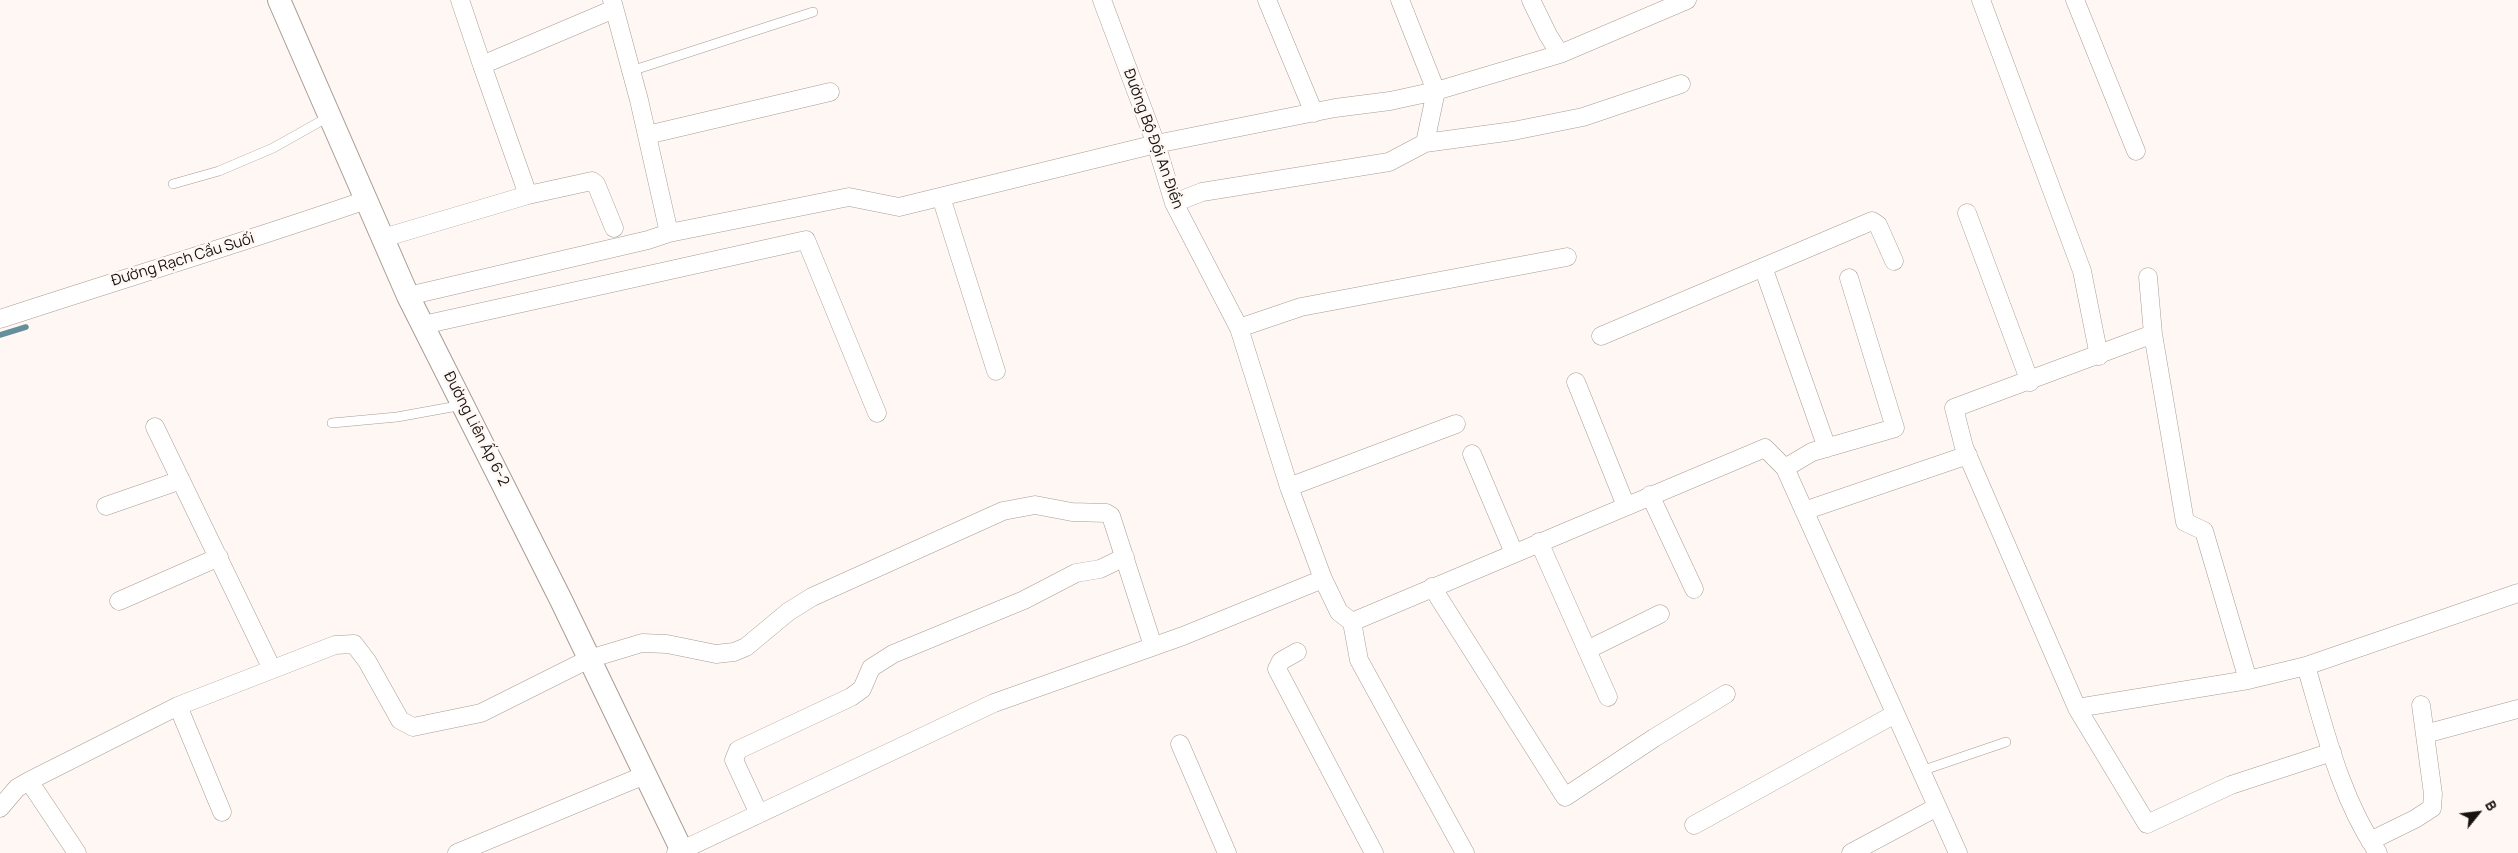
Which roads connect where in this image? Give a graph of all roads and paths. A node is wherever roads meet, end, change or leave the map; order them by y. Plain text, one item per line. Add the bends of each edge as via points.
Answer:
1 (280, 0) edge
2 (460, 0) edge
3 (1102, 0) edge
4 (1267, 0) edge
5 (1400, 0) edge
6 (1531, 0) edge
7 (1687, 0) edge
8 (1981, 0) edge
9 (2075, 0) edge
10 (613, 4) edge
11 (813, 12) dead end
12 (1560, 54) junction
13 (482, 65) junction
14 (631, 71) junction
15 (1682, 84) dead end
16 (1436, 91) junction
17 (830, 92) dead end
18 (1314, 112) junction
19 (330, 116) junction
20 (647, 135) junction
21 (1425, 143) junction
22 (1156, 144) junction
23 (2136, 150) dead end
24 (173, 184) dead end
25 (528, 195) junction
26 (941, 197) junction
27 (366, 200) junction
28 (1174, 203) junction
29 (1968, 213) dead end
30 (614, 228) dead end
31 (669, 233) junction
32 (383, 238) junction
33 (1567, 257) dead end
34 (1894, 261) dead end
35 (1763, 267) junction
36 (2148, 277) dead end
37 (1849, 278) dead end
38 (408, 296) junction
39 (0, 319) edge
40 (423, 325) junction
41 (1239, 328) junction
42 (2153, 334) junction
43 (1602, 336) dead end
44 (2099, 356) junction
45 (996, 371) dead end
46 (1576, 382) dead end
47 (2030, 382) junction
48 (464, 405) junction
49 (877, 413) dead end
50 (332, 423) dead end
51 (1456, 424) dead end
52 (155, 427) dead end
53 (1827, 448) junction
54 (1472, 454) dead end
55 (1968, 455) junction
56 (1785, 468) junction
57 (180, 480) junction
58 (1288, 487) junction
59 (1650, 496) junction
60 (106, 506) dead end
61 (1626, 506) junction
62 (1804, 511) junction
63 (1539, 542) junction
64 (1514, 553) junction
65 (219, 557) junction
66 (1124, 557) junction
67 (1323, 579) junction
68 (1432, 587) junction
69 (1694, 589) dead end
70 (2518, 593) edge
71 (120, 601) dead end
72 (1660, 614) dead end
73 (1352, 622) junction
74 (1153, 646) junction
75 (1587, 650) junction
76 (1297, 652) dead end
77 (589, 659) junction
78 (2306, 666) junction
79 (272, 669) junction
80 (2248, 680) junction
81 (1726, 694) dead end
82 (1608, 697) dead end
83 (2421, 705) dead end
84 (178, 706) junction
85 (2077, 708) junction
86 (2518, 709) edge
87 (1896, 714) junction
88 (2425, 734) junction
89 (2006, 742) dead end
90 (1180, 744) dead end
91 (2332, 752) junction
92 (1921, 772) junction
93 (646, 775) junction
94 (29, 781) junction
95 (1937, 807) junction
96 (0, 808) edge
97 (222, 812) dead end
98 (759, 814) junction
99 (1694, 825) dead end
100 (2374, 847) edge
101 (1953, 851) edge
102 (680, 852) edge
103 (1225, 852) edge
104 (77, 853) edge
105 (458, 853) edge
106 (1374, 853) edge
107 (1465, 853) edge
108 (1851, 853) edge

1 - 19 street, Đường Liên Ấp 6-2
2 - 13 street
3 - 22 street, Đường Bộ Đội An Điền
4 - 18 street
5 - 16 street
6 - 12 street
7 - 12 street
8 - 44 street via 2082,271
9 - 23 street
10 - 13 street
10 - 14 street
11 - 14 lane
12 - 16 street
13 - 25 street
14 - 20 street
15 - 21 street via 1583,117
16 - 18 street
16 - 21 street
17 - 20 street
18 - 22 street
19 - 24 lane via 273,148 219,171
19 - 27 street, Đường Liên Ấp 6-2
20 - 31 street
21 - 28 street via 1389,162 1202,192
22 - 26 street
22 - 28 street, Đường Bộ Đội An Điền
25 - 30 street via 594,182
25 - 32 street
26 - 31 street via 899,207 849,197
26 - 45 street
27 - 32 street, Đường Liên Ấp 6-2
27 - 39 street, Đường Rạch Cầu Suối
28 - 41 street, Đường Bộ Đội An Điền
29 - 47 street
31 - 38 street
32 - 38 street, Đường Liên Ấp 6-2
33 - 41 street via 1301,307
34 - 35 street via 1878,225 1872,221
35 - 43 street
35 - 53 street
36 - 42 street
37 - 53 street via 1895,428
38 - 40 street, Đường Liên Ấp 6-2
40 - 48 street, Đường Liên Ấp 6-2
40 - 49 street via 806,240
41 - 58 street, Đường Bộ Đội An Điền
42 - 44 street
42 - 80 street via 2185,522 2204,531
44 - 47 street
46 - 61 street
47 - 55 street via 1954,408
48 - 50 lane via 398,417
48 - 77 street, Đường Liên Ấp 6-2
51 - 58 street
52 - 57 street
53 - 56 street via 1812,452
54 - 64 street
55 - 62 street
55 - 85 street
56 - 59 street via 1765,448
56 - 62 street
57 - 60 street
57 - 65 street
58 - 67 street, Đường Bộ Đội An Điền
59 - 61 street
59 - 69 street
61 - 63 street
62 - 87 street
63 - 64 street
63 - 75 street
64 - 68 street
65 - 71 street
65 - 79 street
66 - 74 street
66 - 77 street via 1115,523 1107,514 1026,506 1003,511 812,598 788,612 746,647 734,652 716,654 652,642
66 - 98 street via 1100,570 1076,573 1024,600 898,651 871,668 862,689 851,697 738,750 734,760
67 - 73 street, Đường Bộ Đội An Điền via 1340,612
67 - 74 street
68 - 73 street
68 - 81 street via 1565,797
70 - 78 street
72 - 75 street
73 - 107 street via 1359,660
74 - 98 street via 994,703
75 - 82 street
76 - 106 street via 1281,661 1277,669
77 - 79 street via 481,713 413,727 406,725 397,715 354,644 334,646
77 - 93 street, Đường Liên Ấp 6-2
78 - 80 street
78 - 91 street
79 - 84 street
80 - 85 street
83 - 88 street
84 - 94 street
84 - 97 street
85 - 91 street via 2147,824 2230,785
86 - 88 street
87 - 92 street
87 - 99 street
88 - 100 street via 2432,808
89 - 92 lane
90 - 103 street
91 - 100 street via 2340,781
92 - 95 street
93 - 102 street, Đường Liên Ấp 6-2
93 - 105 street
94 - 96 street via 17,788
94 - 104 street
95 - 101 street
95 - 108 street
98 - 102 street

